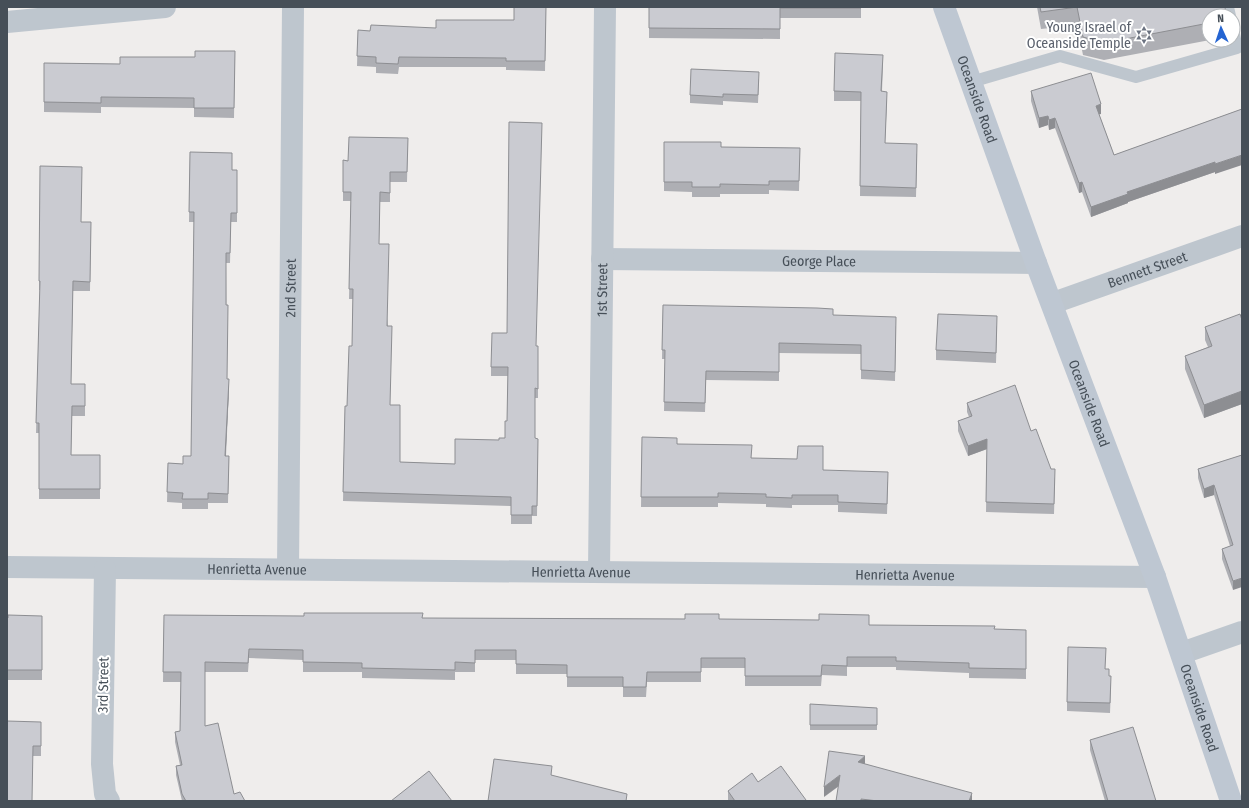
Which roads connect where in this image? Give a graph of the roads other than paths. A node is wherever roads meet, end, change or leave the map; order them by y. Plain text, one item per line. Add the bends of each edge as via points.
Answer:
1 (164, 7) edge
2 (293, 7) edge
3 (605, 7) edge
4 (944, 7) edge
5 (7, 22) edge
6 (1237, 48) edge
7 (971, 82) junction
8 (1242, 236) edge
9 (602, 259) junction
10 (1036, 263) junction
11 (1053, 303) junction
12 (7, 567) edge
13 (105, 569) junction
14 (288, 570) junction
15 (599, 572) junction
16 (1155, 577) junction
17 (1242, 632) edge
18 (1182, 653) junction
19 (109, 801) edge
20 (1231, 801) edge

1 - 5 street
2 - 14 street, 2nd Street
3 - 9 street, 1st Street
4 - 7 main road, Oceanside Road
6 - 7 lane via 1136,77 1060,56
7 - 10 main road, Oceanside Road
8 - 11 street, Bennett Street
9 - 10 street, George Place
9 - 15 street, 1st Street
10 - 11 main road, Oceanside Road
11 - 16 main road, Oceanside Road
12 - 13 street, Henrietta Avenue
13 - 14 street, Henrietta Avenue
13 - 19 street, 3rd Street via 102,764 105,794
14 - 15 street, Henrietta Avenue
15 - 16 street, Henrietta Avenue
16 - 18 main road, Oceanside Road
17 - 18 street
18 - 20 main road, Oceanside Road

